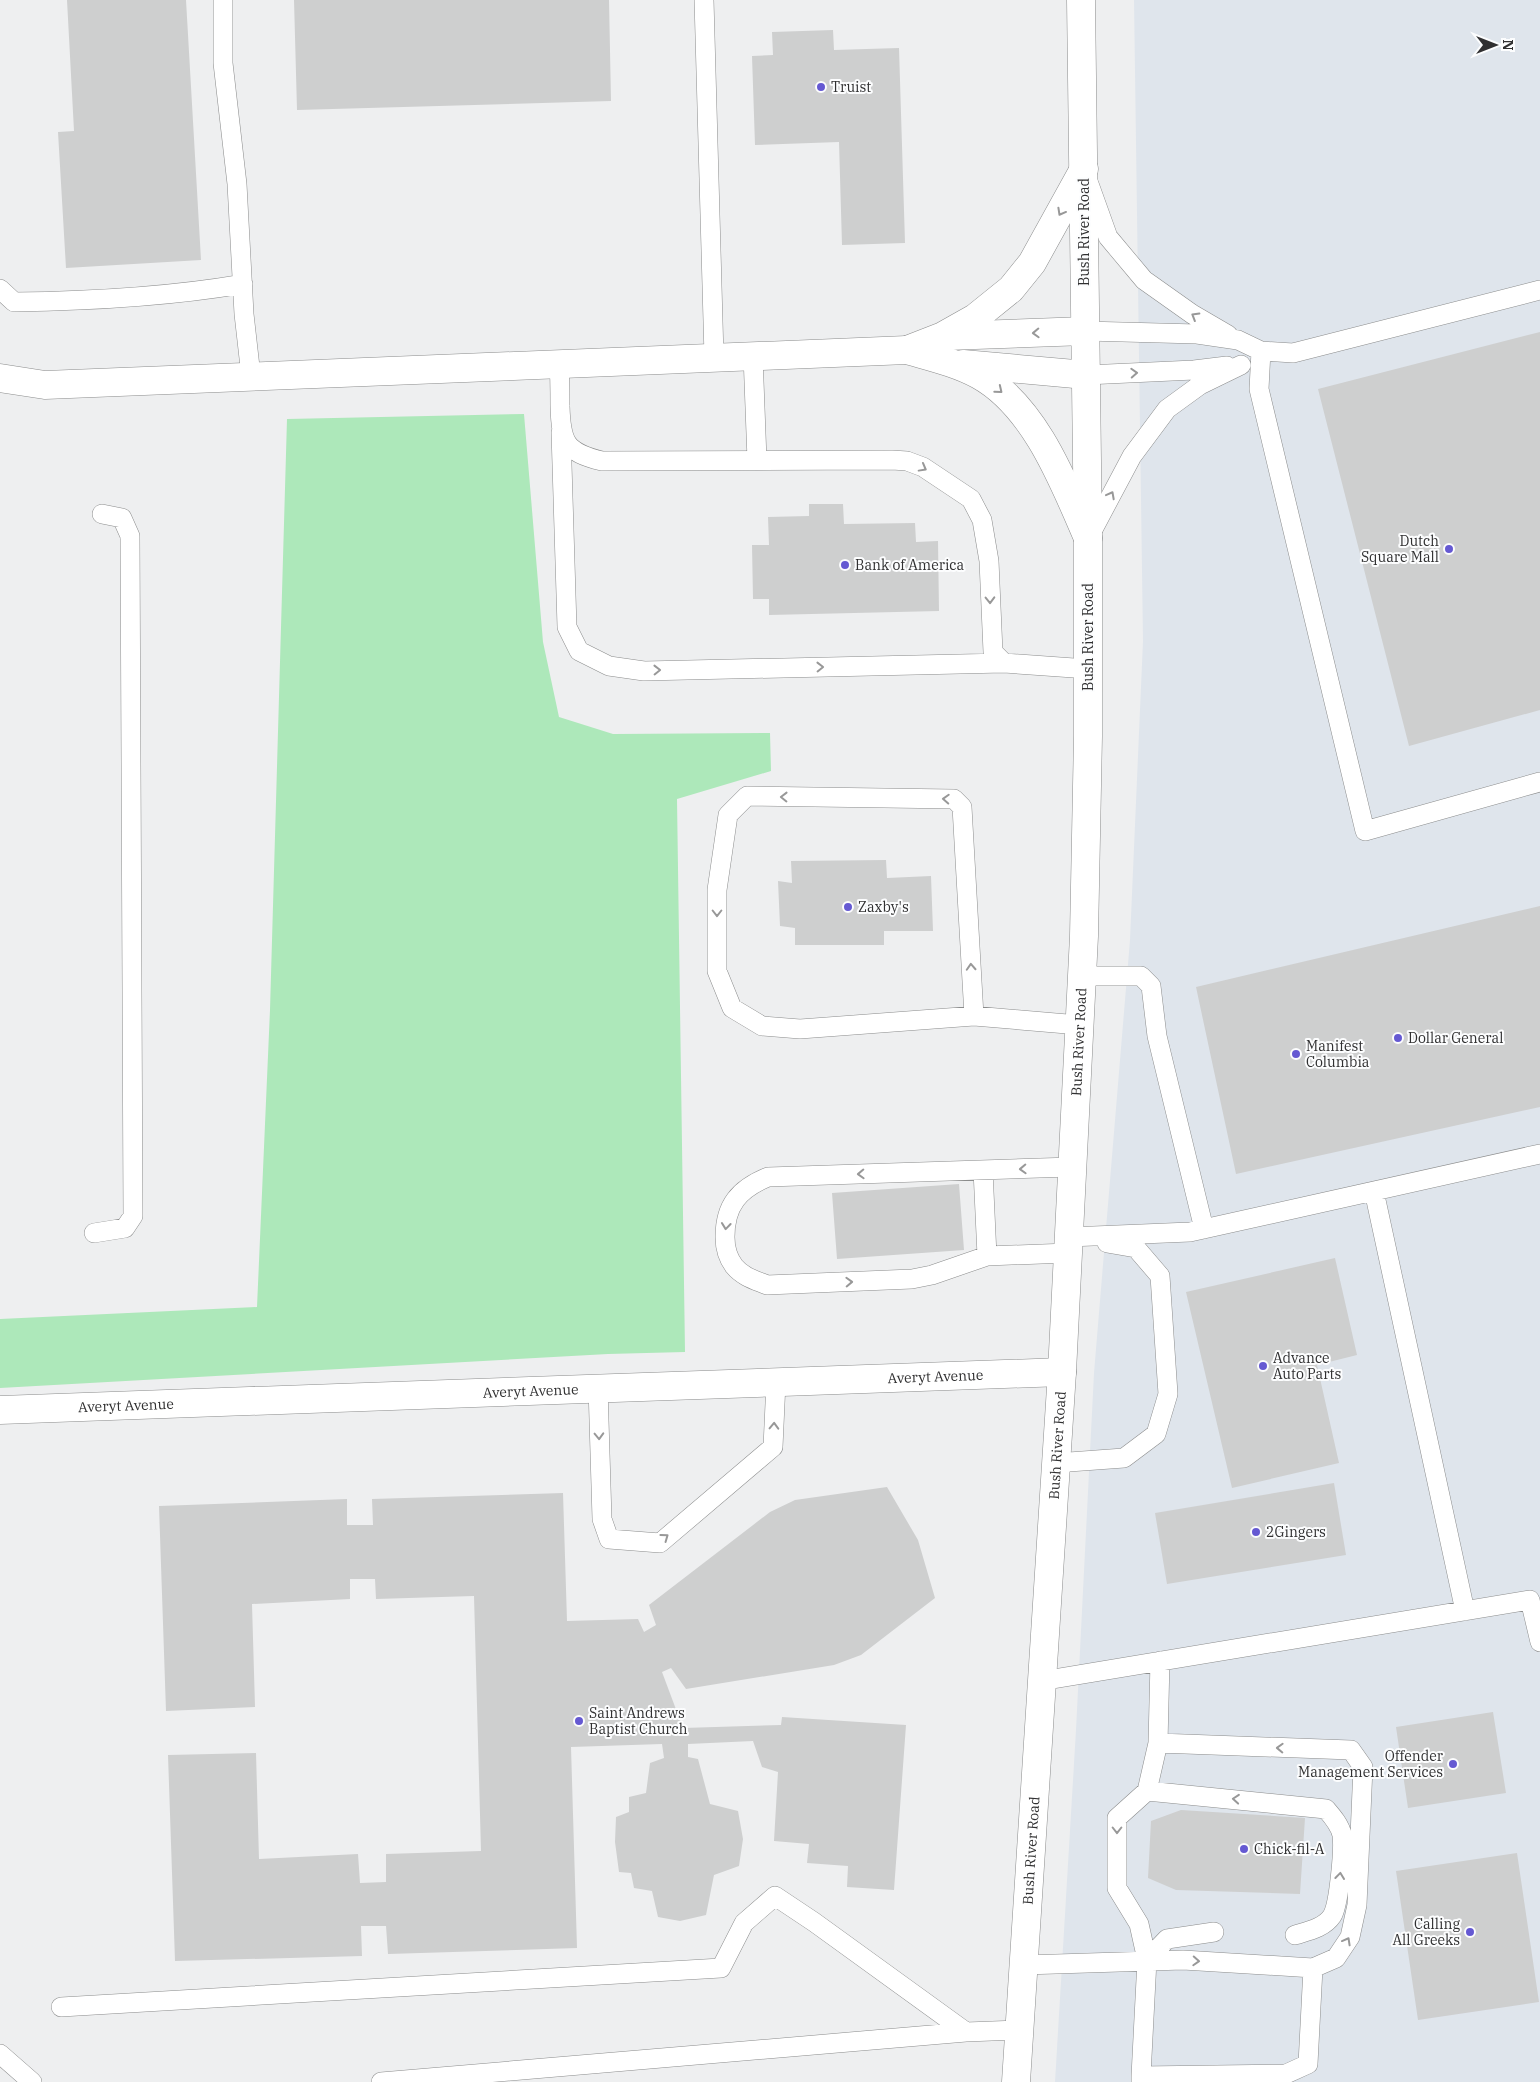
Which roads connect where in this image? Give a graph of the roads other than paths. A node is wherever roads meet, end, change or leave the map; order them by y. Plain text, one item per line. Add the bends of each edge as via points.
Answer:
1 (223, 0) edge
2 (704, 0) edge
3 (1081, 0) edge
4 (1084, 169) junction
5 (242, 284) junction
6 (0, 289) edge
7 (1540, 290) edge
8 (1085, 331) junction
9 (943, 336) junction
10 (1238, 340) junction
11 (907, 350) junction
12 (1261, 351) junction
13 (753, 355) junction
14 (714, 357) junction
15 (559, 363) junction
16 (951, 363) junction
17 (1241, 364) junction
18 (1086, 375) junction
19 (251, 376) junction
20 (0, 378) edge
21 (561, 431) junction
22 (756, 460) junction
23 (102, 514) dead end
24 (1088, 538) junction
25 (1004, 664) junction
26 (1088, 669) junction
27 (1540, 782) edge
28 (1082, 976) junction
29 (974, 1016) junction
30 (1079, 1025) junction
31 (1540, 1154) edge
32 (1072, 1167) junction
33 (984, 1170) junction
34 (1374, 1191) junction
35 (1204, 1229) junction
36 (94, 1233) dead end
37 (1068, 1245) junction
38 (987, 1256) junction
39 (1062, 1372) junction
40 (776, 1382) junction
41 (598, 1387) junction
42 (0, 1410) edge
43 (1055, 1463) junction
44 (1465, 1611) junction
45 (1540, 1642) edge
46 (1160, 1661) junction
47 (1041, 1681) junction
48 (1158, 1744) junction
49 (1147, 1792) junction
50 (1214, 1932) dead end
51 (1295, 1935) dead end
52 (1147, 1960) junction
53 (1024, 1965) junction
54 (1313, 1968) junction
55 (62, 2007) dead end
56 (1020, 2030) junction
57 (966, 2032) junction
58 (0, 2054) edge
59 (1141, 2079) edge
60 (32, 2082) edge
61 (381, 2082) edge
62 (1016, 2082) edge

1 - 5 lane via 223,62 237,184
2 - 14 lane
3 - 4 street, Bush River Road
4 - 8 street, Bush River Road
4 -> 9 street via 1032,263 1017,282 975,318
10 -> 4 lane via 1192,314 1144,280 1108,236
5 - 6 lane via 190,293 68,302 14,302
5 - 19 lane
7 - 12 lane via 1293,353
8 -> 9 street
8 - 10 lane via 1197,334
8 - 18 street, Bush River Road
9 - 11 street
10 - 12 lane
11 - 13 street
11 - 16 street
12 - 17 lane
12 - 27 lane via 1259,389 1365,831
13 - 14 street
13 - 22 lane
14 - 15 street
15 - 19 street
15 - 21 lane
16 - 18 street
16 -> 24 street via 980,376 1009,399 1036,431 1056,463
18 -> 17 lane via 1194,370
24 -> 17 lane via 1132,456 1167,410 1200,385
18 - 24 street, Bush River Road
19 - 20 street via 45,385
21 - 22 lane via 569,446 584,456 602,461
21 -> 25 lane via 567,627 579,650 609,666 644,671
22 -> 25 lane via 907,461 923,467 971,499 982,520 989,561 993,652
23 - 36 lane via 122,518 130,536 133,1216 125,1228
24 - 26 street, Bush River Road
25 - 26 lane
26 - 28 street, Bush River Road
28 - 30 street, Bush River Road
28 - 35 lane via 1141,976 1151,986 1157,1036
29 -> 29 lane via 962,807 954,799 747,796 728,815 718,890 718,971 732,1008 762,1026 800,1029
29 - 30 lane
30 - 32 street, Bush River Road
31 - 34 lane
32 -> 33 lane
32 - 37 street, Bush River Road
33 - 38 lane
33 -> 38 lane via 768,1177 754,1183 729,1208 725,1246 734,1265 745,1276 767,1285 912,1279
34 - 35 lane
34 - 44 lane
35 - 37 lane
37 - 38 lane
37 - 39 street, Bush River Road
37 - 43 lane via 1136,1248 1160,1276 1168,1394 1156,1434 1124,1458
39 - 40 street, Averyt Avenue
39 - 43 street, Bush River Road
40 - 41 street, Averyt Avenue
41 -> 40 lane via 602,1519 609,1539 660,1543 773,1447
41 - 42 street, Averyt Avenue
43 - 47 street, Bush River Road
44 - 45 lane via 1530,1600
44 - 46 lane
46 - 47 lane
46 - 48 lane
47 - 53 street, Bush River Road
48 - 49 lane
54 -> 48 lane via 1336,1958 1350,1937 1357,1905 1363,1767 1351,1750
51 -> 49 lane via 1321,1926 1333,1915 1341,1875 1342,1834 1326,1809
49 -> 52 lane via 1117,1818 1117,1888 1138,1924
50 - 52 lane via 1167,1939
52 - 53 lane
52 -> 54 lane
52 - 59 lane
53 - 56 street, Bush River Road
54 - 59 lane via 1308,2064 1286,2074
55 - 57 lane via 721,1968 744,1923 774,1896
56 - 57 lane
56 - 62 street, Bush River Road
57 - 61 lane
58 - 60 lane

